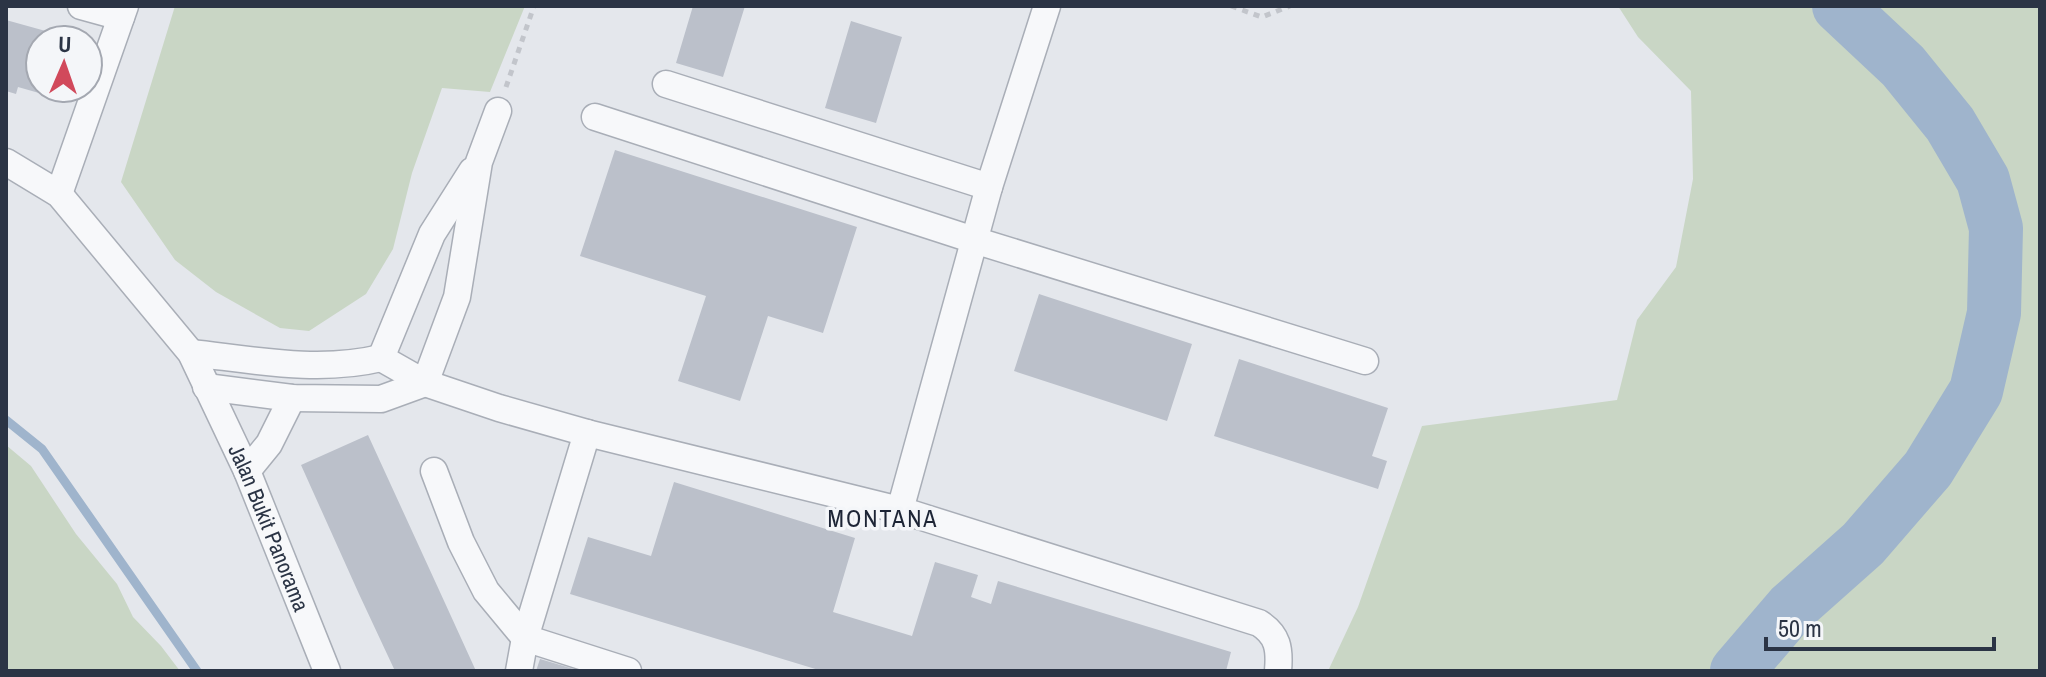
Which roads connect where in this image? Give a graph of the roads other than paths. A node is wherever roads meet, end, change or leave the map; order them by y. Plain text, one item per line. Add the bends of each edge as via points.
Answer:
1 (81, 6) edge
2 (1047, 6) edge
3 (123, 12) edge
4 (666, 84) dead end
5 (498, 111) road end
6 (595, 117) dead end
7 (6, 162) edge
8 (479, 162) junction
9 (989, 187) junction
10 (59, 194) junction
11 (974, 240) junction
12 (191, 353) junction
13 (381, 358) junction
14 (1365, 361) dead end
15 (425, 383) junction
16 (206, 387) junction
17 (292, 398) junction
18 (587, 433) junction
19 (247, 471) junction
20 (434, 471) dead end
21 (900, 510) junction
22 (525, 638) junction
23 (327, 671) edge
24 (519, 671) edge
25 (628, 671) edge
26 (1278, 671) edge

1 - 3 street
2 - 9 street
3 - 10 street
4 - 9 street
5 - 8 street
6 - 11 street
7 - 10 street, Jalan Bukit Panorama
8 - 13 street via 432,234
8 - 15 street via 457,297
9 - 11 street
10 - 12 street, Jalan Bukit Panorama
11 - 14 street
11 - 21 street
12 - 13 street via 294,365
12 - 16 street, Jalan Bukit Panorama
13 - 15 street
15 - 17 street via 381,399
15 - 18 street
16 - 17 street
16 - 19 street, Jalan Bukit Panorama
17 - 19 street via 269,444
18 - 21 street
18 - 22 street
19 - 23 street, Jalan Bukit Panorama
20 - 22 street via 486,591
21 - 26 street via 1259,623 1277,641
22 - 24 street
22 - 25 street

